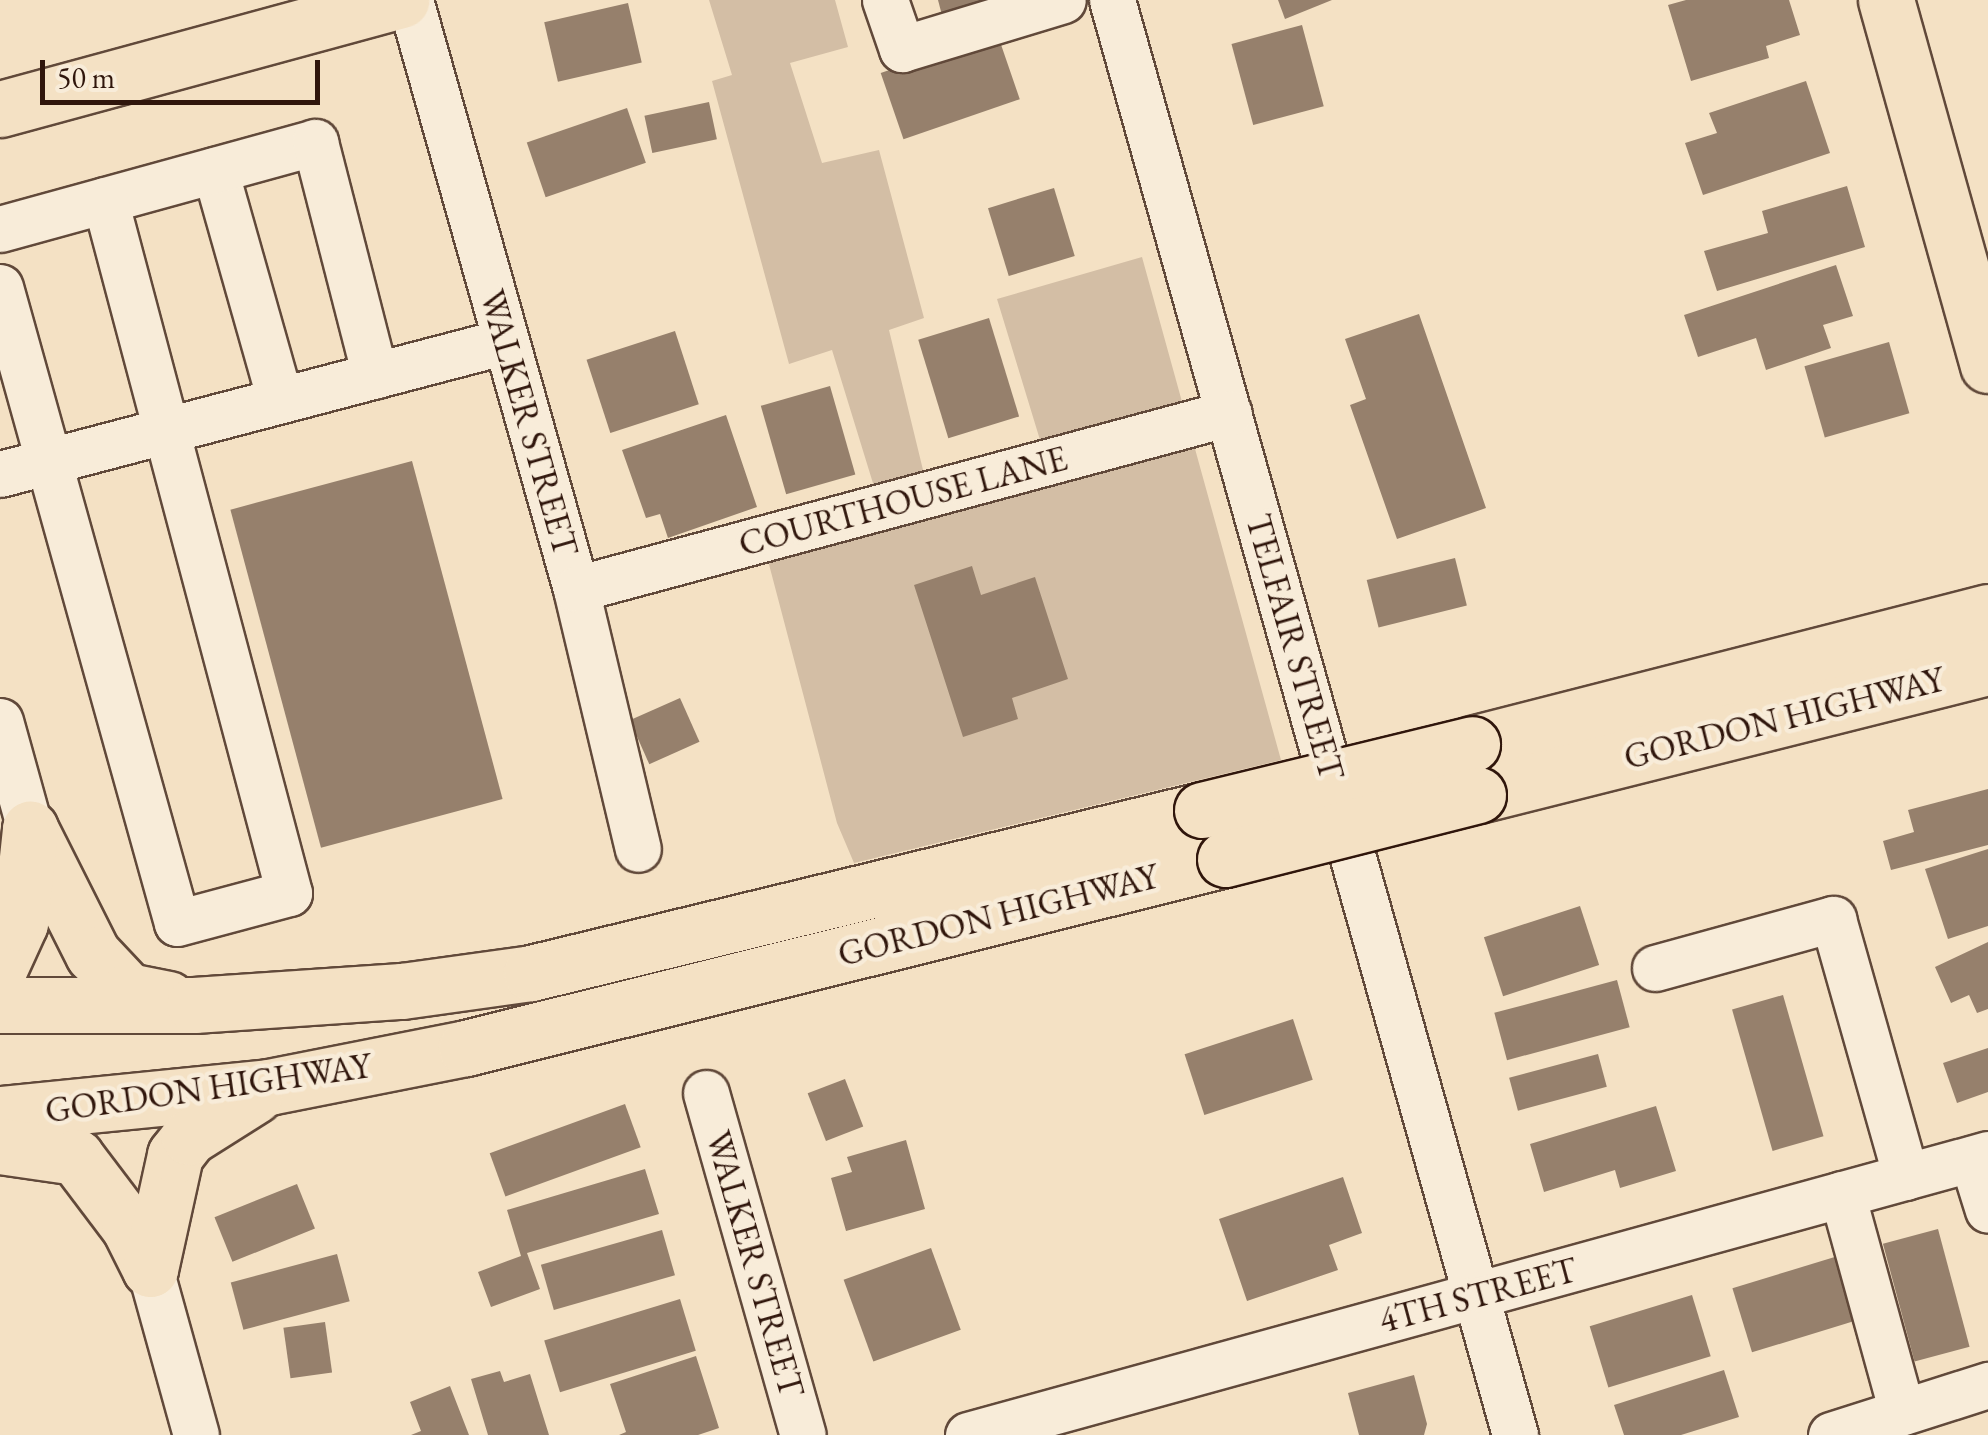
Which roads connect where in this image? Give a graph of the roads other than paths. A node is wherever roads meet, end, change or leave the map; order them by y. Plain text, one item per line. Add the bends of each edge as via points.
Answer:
1 (400, 0) edge
2 (410, 0) edge
3 (885, 0) edge
4 (1063, 0) edge
5 (1112, 0) edge
6 (1886, 0) edge
7 (0, 109) edge
8 (215, 170) junction
9 (105, 200) junction
10 (0, 229) edge
11 (0, 286) edge
12 (506, 341) junction
13 (1988, 364) edge
14 (375, 375) junction
15 (280, 400) junction
16 (1229, 412) junction
17 (164, 431) junction
18 (48, 461) junction
19 (0, 474) edge
20 (576, 589) junction
21 (1988, 612) edge
22 (1954, 657) edge
23 (0, 721) edge
24 (1475, 769) junction
25 (30, 829) junction
26 (638, 849) dead end
27 (0, 966) edge
28 (1655, 968) dead end
29 (0, 1005) edge
30 (194, 1005) junction
31 (269, 1088) junction
32 (706, 1093) dead end
33 (0, 1114) edge
34 (0, 1146) edge
35 (1980, 1156) edge
36 (1906, 1177) junction
37 (1842, 1194) junction
38 (1988, 1210) edge
39 (150, 1270) junction
40 (1476, 1296) junction
41 (1988, 1385) edge
42 (1902, 1412) junction
43 (196, 1435) edge
44 (803, 1435) edge
45 (968, 1435) edge
46 (1514, 1435) edge
47 (1831, 1435) edge

1 - 7 main road
2 - 12 street, WALKER STREET
3 - 4 street via 902,49
5 - 16 street, TELFAIR STREET
6 - 13 main road
8 - 9 street
8 - 14 street via 315,142
8 - 15 street
9 - 10 street
9 - 17 street
11 - 18 street
12 - 14 street
12 - 20 street, WALKER STREET
14 - 15 street
15 - 17 street
16 - 20 street, COURTHOUSE LANE
16 - 40 street, TELFAIR STREET
17 - 18 street
17 - 18 street via 289,893 177,923
18 - 19 street
20 - 26 street, WALKER STREET
21 - 22 main road, GORDON HIGHWAY
22 - 24 main road, GORDON HIGHWAY
23 - 25 street
24 - 30 main road, GORDON HIGHWAY, bridge via 1202,810 531,973 402,991
24 - 31 main road, GORDON HIGHWAY, bridge via 1226,860 466,1048
25 - 27 main road via 20,923
25 - 30 main road via 93,954 111,976 128,990
28 - 36 street via 1833,919
29 - 30 main road, GORDON HIGHWAY
31 - 33 main road, GORDON HIGHWAY
31 - 39 main road via 214,1119 174,1155
32 - 44 street, WALKER STREET
34 - 39 main road via 76,1157 129,1227
35 - 36 street, 4TH STREET
35 - 38 street
36 - 37 street, 4TH STREET
37 - 40 street, 4TH STREET
37 - 42 street
39 - 43 street
40 - 45 street, 4TH STREET
40 - 46 street, TELFAIR STREET
41 - 42 street
42 - 47 street

